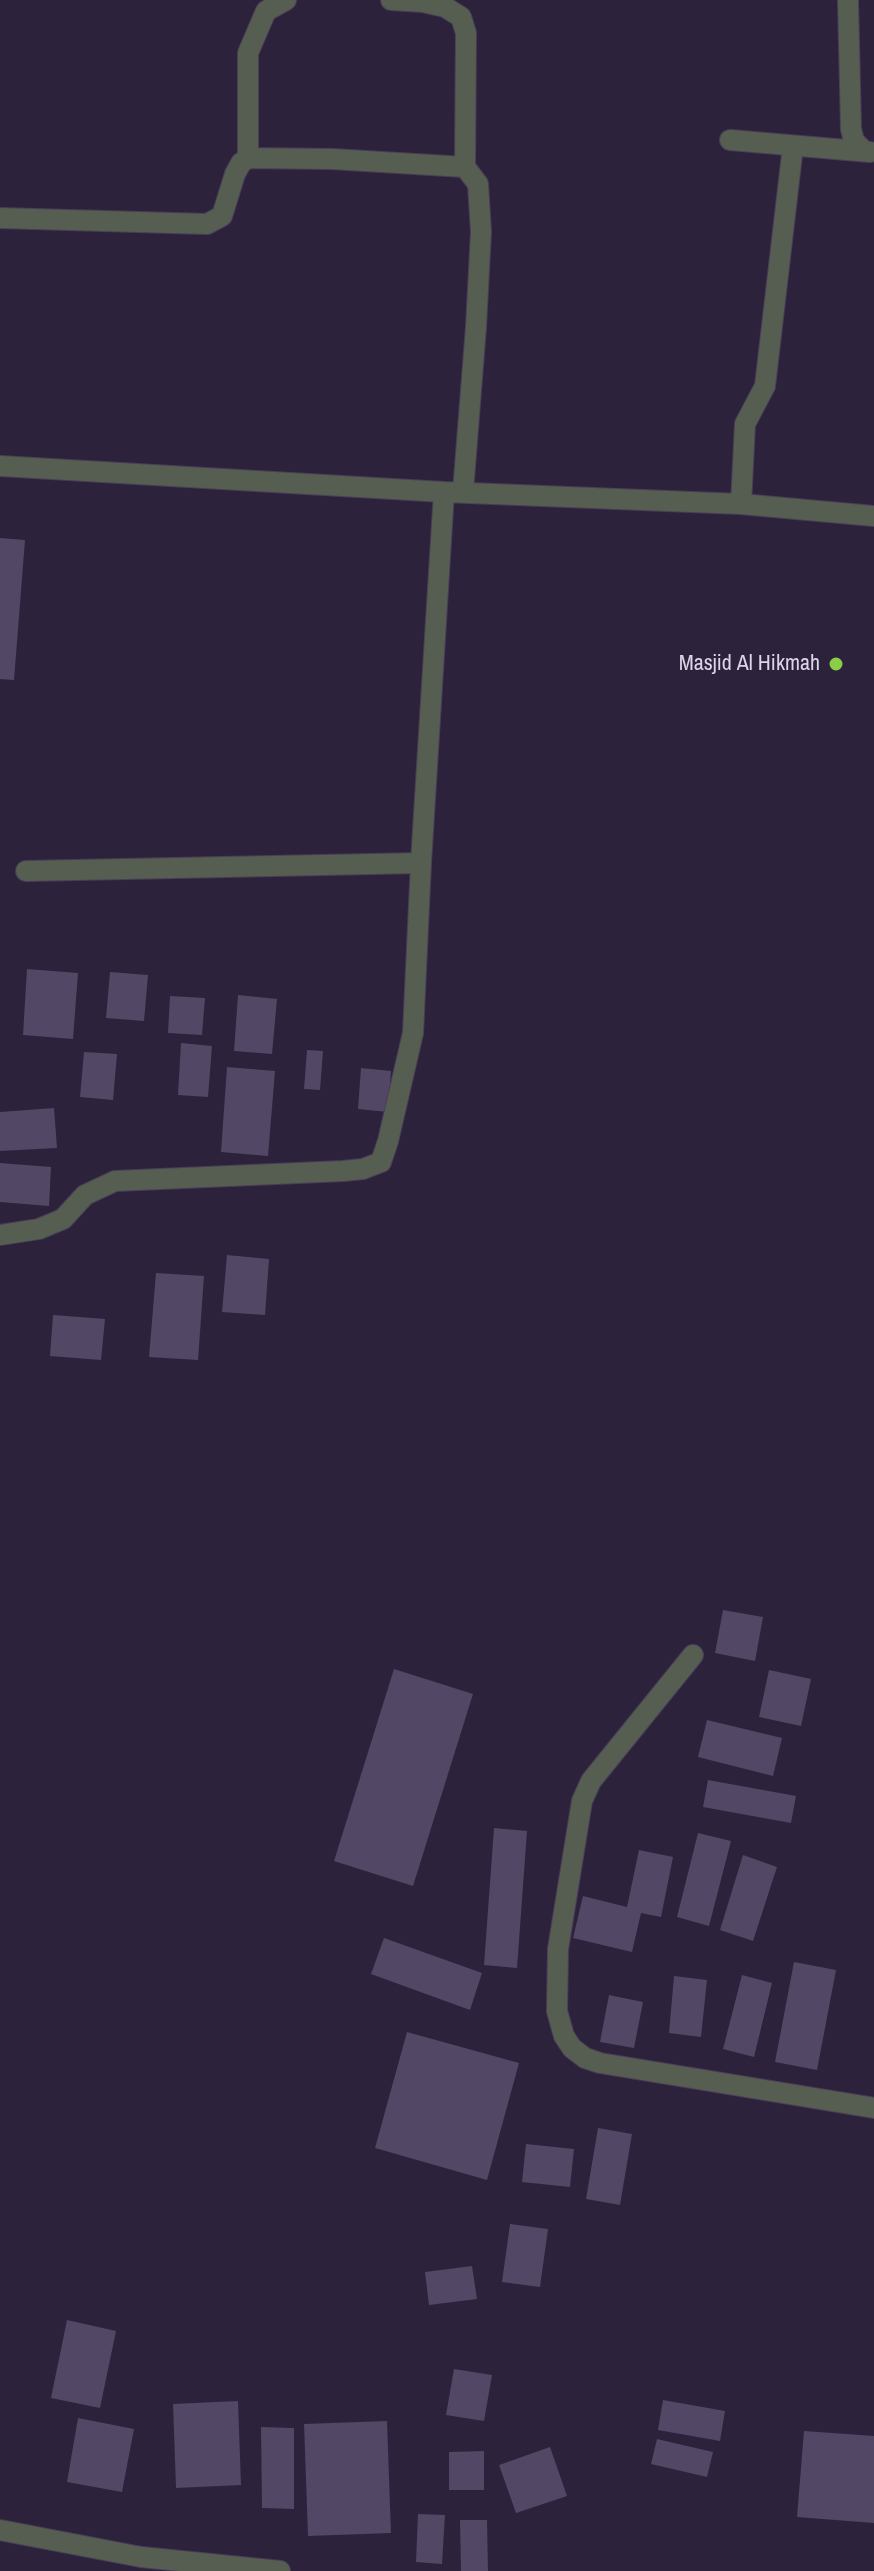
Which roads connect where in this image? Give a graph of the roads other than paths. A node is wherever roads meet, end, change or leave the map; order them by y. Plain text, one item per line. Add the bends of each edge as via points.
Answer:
1 (286, 0) edge
2 (391, 0) edge
3 (848, 0) edge
4 (730, 140) dead end
5 (793, 146) junction
6 (869, 152) edge
7 (248, 158) junction
8 (465, 167) junction
9 (0, 218) edge
10 (0, 466) edge
11 (453, 492) junction
12 (741, 504) junction
13 (874, 516) edge
14 (421, 863) junction
15 (26, 871) dead end
16 (0, 1235) edge
17 (693, 1655) dead end
18 (874, 2108) edge
19 (0, 2530) edge
20 (280, 2571) edge

1 - 7 street via 266,11 248,53
2 - 8 street via 445,7 461,17 466,33
3 - 6 street via 851,129 854,141
4 - 5 street
5 - 6 street
5 - 12 street via 765,386 745,424
7 - 8 street
7 - 9 street via 235,174 222,216 207,224
8 - 11 street via 478,184 481,232 476,327
10 - 11 street
11 - 12 street
11 - 14 street
12 - 13 street
14 - 15 street
14 - 16 street via 413,1033 381,1162 343,1171 115,1181 85,1195 63,1219
17 - 18 street via 591,1781 582,1801 558,1949 557,2011 564,2036 585,2058 600,2063
19 - 20 street via 141,2557

